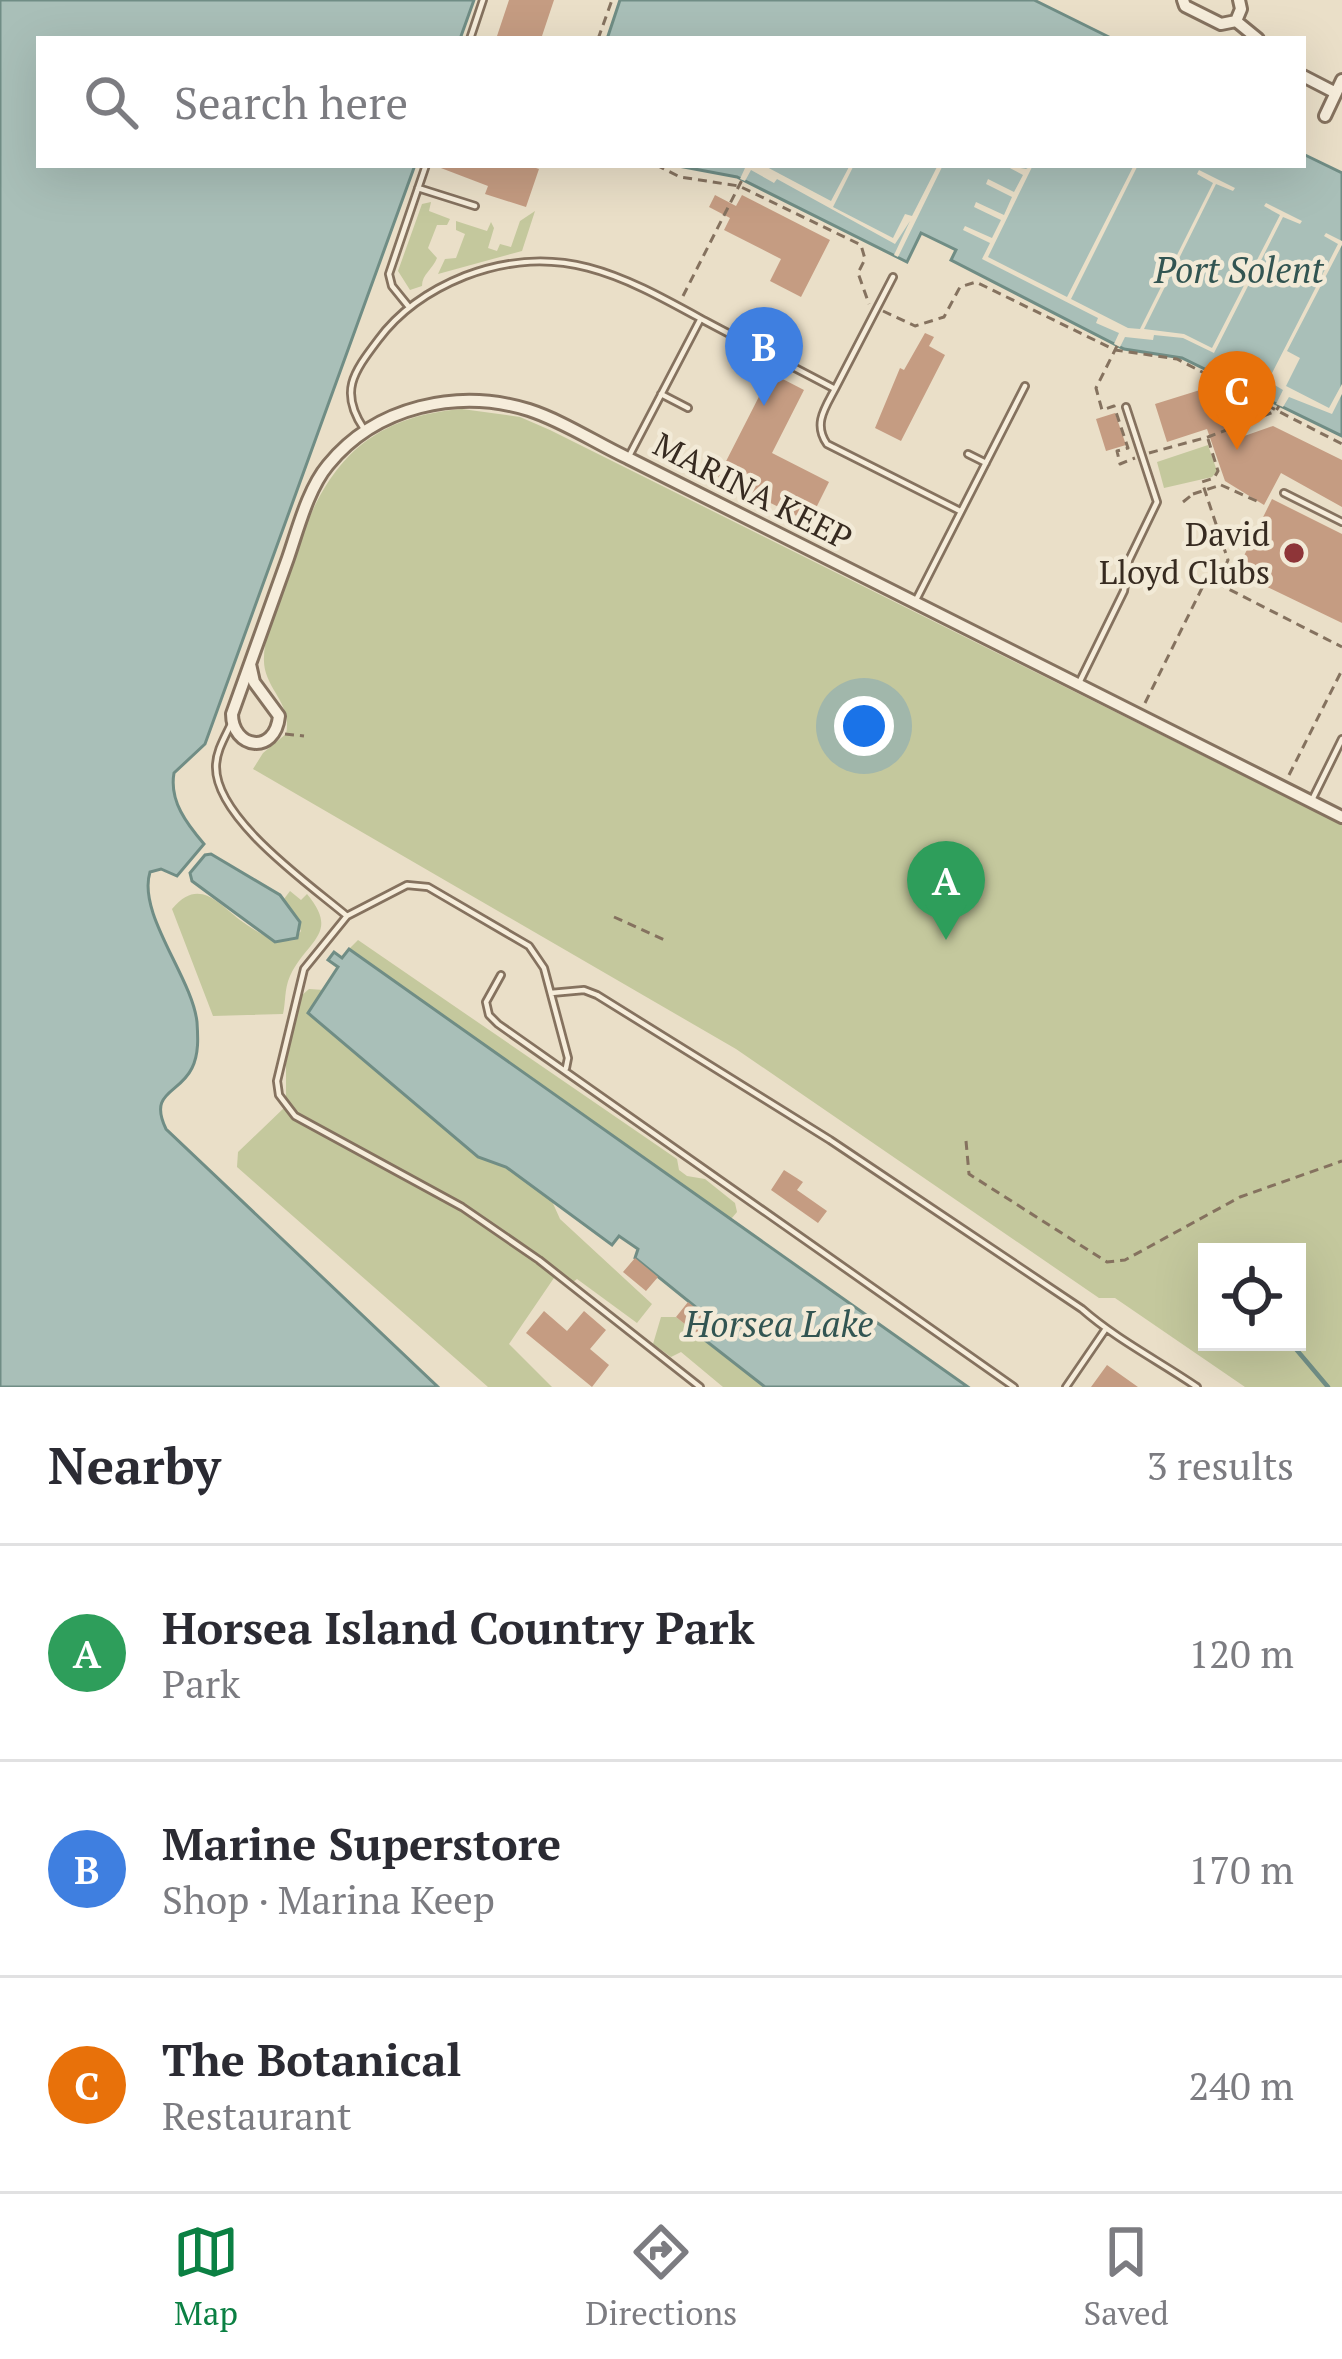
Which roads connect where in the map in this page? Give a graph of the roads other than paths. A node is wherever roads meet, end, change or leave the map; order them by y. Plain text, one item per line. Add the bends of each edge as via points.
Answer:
1 (483, 0) edge
2 (1183, 0) edge
3 (1239, 0) edge
4 (1236, 21) junction
5 (471, 36) edge
6 (1254, 36) edge
7 (1306, 77) edge
8 (1339, 87) edge
9 (1325, 116) dead end
10 (425, 168) edge
11 (418, 188) junction
12 (475, 206) dead end
13 (893, 277) dead end
14 (410, 307) junction
15 (701, 318) junction
16 (1025, 386) dead end
17 (835, 389) junction
18 (662, 394) junction
19 (1126, 407) dead end
20 (688, 408) dead end
21 (366, 431) junction
22 (968, 454) dead end
23 (628, 458) junction
24 (986, 463) junction
25 (1284, 494) dead end
26 (962, 512) junction
27 (1342, 522) edge
28 (914, 603) junction
29 (250, 664) junction
30 (1078, 685) junction
31 (232, 722) junction
32 (1342, 739) edge
33 (1311, 802) junction
34 (1342, 817) edge
35 (347, 916) junction
36 (501, 975) dead end
37 (551, 993) junction
38 (566, 1068) junction
39 (1106, 1330) junction
40 (700, 1387) edge
41 (1014, 1387) edge
42 (1066, 1387) edge
43 (1197, 1387) edge

1 - 5 lane
2 - 4 street via 1221,24
3 - 4 street
4 - 6 street
7 - 8 street
8 - 9 street
10 - 11 lane
11 - 12 lane
11 - 14 lane via 389,278
13 - 17 lane
14 - 15 lane via 471,274 566,261
14 - 21 lane via 381,335 353,382 352,410
15 - 17 lane
15 - 18 lane
16 - 24 lane
17 - 26 lane via 820,419 826,444
18 - 20 lane
18 - 23 lane
19 - 30 lane via 1157,502
21 - 23 street, MARINA KEEP via 405,410 489,401 531,411
21 - 29 street, MARINA KEEP via 326,466
22 - 24 lane
23 - 28 street, MARINA KEEP
24 - 26 lane
25 - 27 lane
26 - 28 lane
28 - 30 street, MARINA KEEP
29 - 31 street, MARINA KEEP
29 - 31 street via 277,710 278,730 271,740 248,741
30 - 33 street, MARINA KEEP
31 - 35 lane via 216,760 223,799
32 - 33 lane
33 - 34 street, MARINA KEEP
35 - 37 lane via 407,884 428,887 530,946
35 - 40 lane via 297,987 277,1081 287,1109 462,1207
36 - 38 lane via 486,1002 489,1015
37 - 38 lane
37 - 39 lane via 597,994 830,1139
38 - 41 lane
39 - 42 lane
39 - 43 lane

